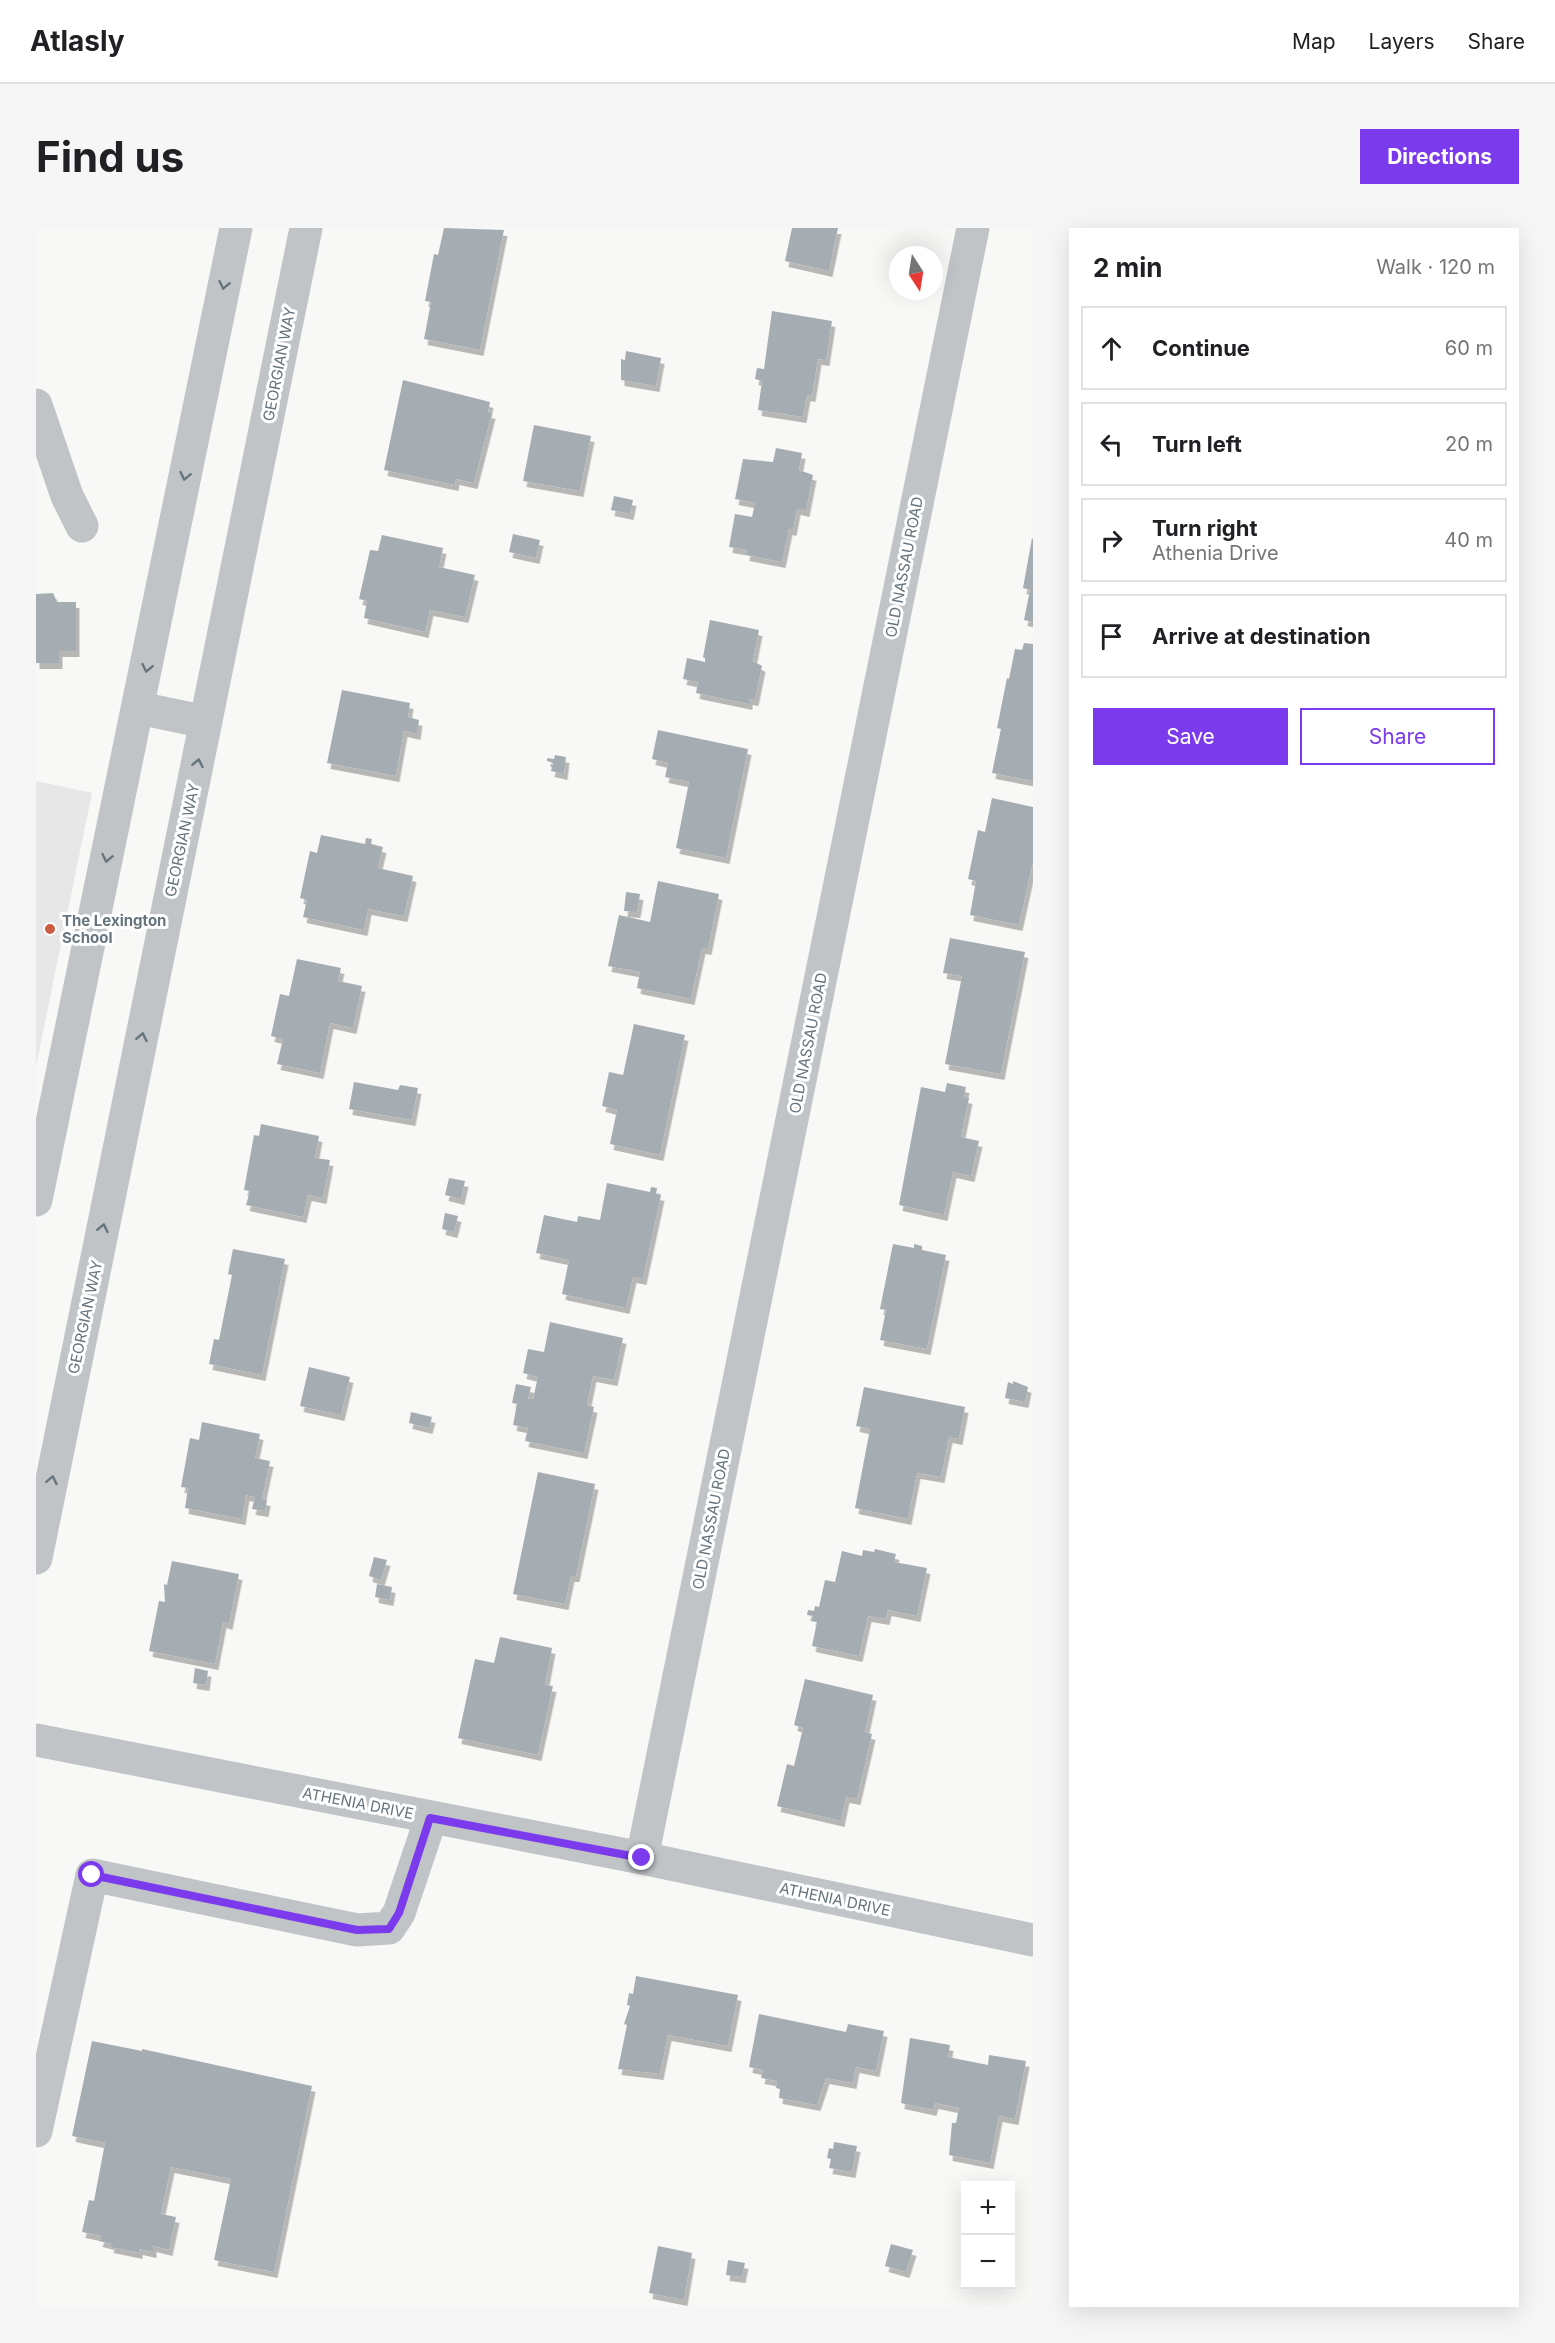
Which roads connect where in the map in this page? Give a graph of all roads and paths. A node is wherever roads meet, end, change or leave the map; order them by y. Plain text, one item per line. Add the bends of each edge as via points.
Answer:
1 (236, 228) edge
2 (306, 228) edge
3 (973, 228) edge
4 (36, 405) edge
5 (82, 526) dead end
6 (139, 708) junction
7 (206, 722) junction
8 (43, 1120) edge
9 (36, 1199) edge
10 (36, 1558) edge
11 (36, 1740) edge
12 (430, 1818) junction
13 (642, 1858) junction
14 (1033, 1940) edge
15 (36, 2131) edge

1 -> 6 street
2 - 7 street, GEORGIAN WAY
3 - 13 street, OLD NASSAU ROAD
4 - 5 street via 67,496
6 - 7 street
6 -> 8 street
10 -> 7 street, GEORGIAN WAY
8 - 9 street
11 - 12 street, ATHENIA DRIVE
12 - 13 street, ATHENIA DRIVE
12 - 15 street via 399,1913 389,1929 357,1930 92,1875
13 - 14 street, ATHENIA DRIVE

